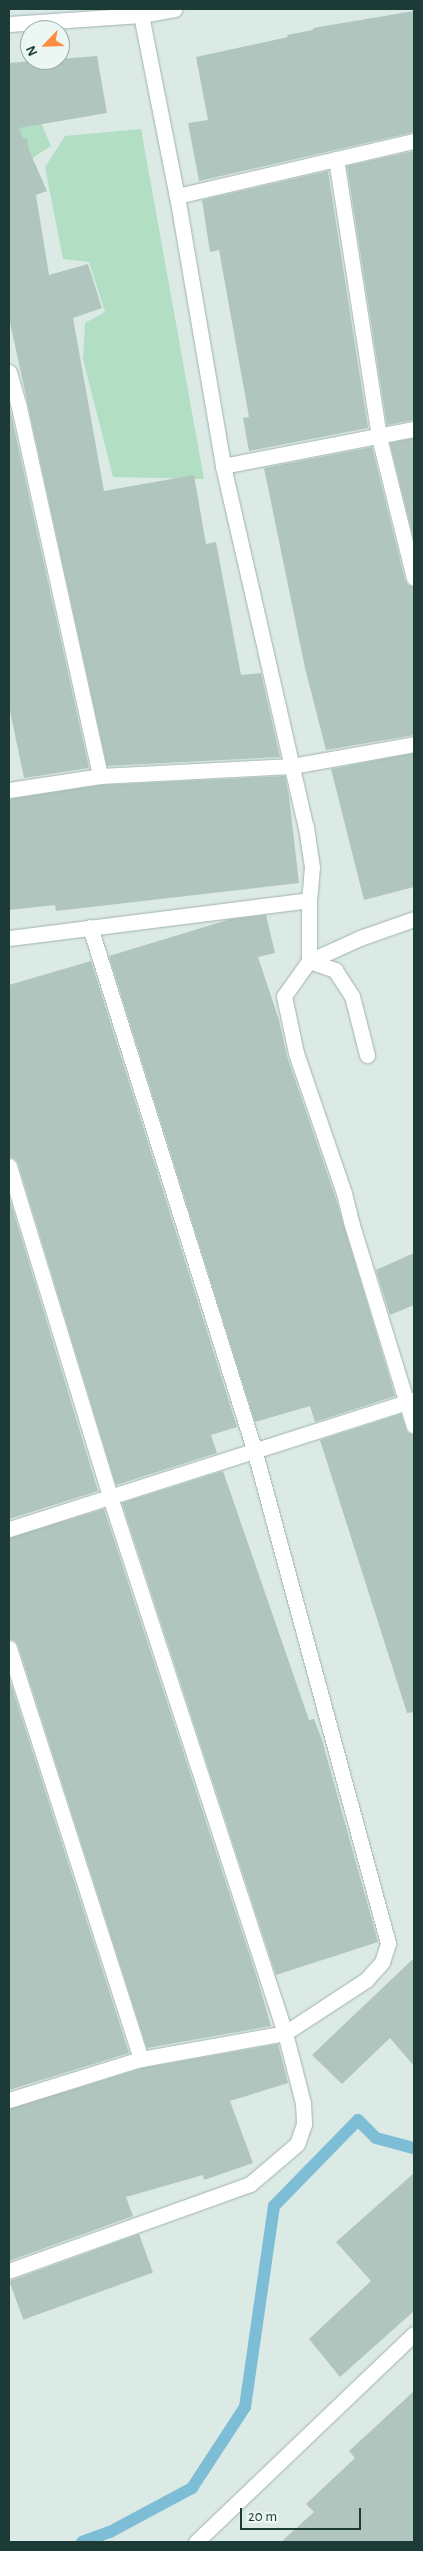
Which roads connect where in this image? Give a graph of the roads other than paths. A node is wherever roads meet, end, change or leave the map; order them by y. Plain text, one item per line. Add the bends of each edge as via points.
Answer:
1 (174, 9) edge
2 (142, 12) edge
3 (9, 24) edge
4 (414, 141) edge
5 (336, 160) junction
6 (177, 196) junction
7 (9, 372) edge
8 (414, 429) edge
9 (378, 437) junction
10 (223, 466) junction
11 (414, 578) edge
12 (414, 744) edge
13 (292, 766) junction
14 (100, 776) junction
15 (9, 790) edge
16 (309, 900) junction
17 (414, 919) edge
18 (90, 927) junction
19 (9, 938) edge
20 (309, 961) junction
21 (367, 1055) dead end
22 (9, 1166) edge
23 (411, 1402) edge
24 (414, 1426) edge
25 (254, 1450) junction
26 (110, 1497) junction
27 (9, 1529) edge
28 (9, 1648) edge
29 (285, 2032) junction
30 (141, 2059) junction
31 (9, 2100) edge
32 (9, 2271) edge
33 (414, 2334) edge
34 (196, 2542) edge

1 - 2 street
2 - 3 street
2 - 6 street
4 - 5 street
5 - 6 street
5 - 9 street
6 - 10 street
7 - 14 street
8 - 9 street
9 - 10 street
9 - 11 street
10 - 13 street
12 - 13 street
13 - 14 street
13 - 16 street via 312,867
14 - 15 street
16 - 18 street
16 - 20 street
17 - 20 street
18 - 19 street
18 - 25 street
20 - 21 street via 335,970 352,996
20 - 23 street via 284,996 296,1053
22 - 26 street
23 - 24 street
23 - 25 street
25 - 26 street
25 - 29 street via 388,1943 382,1962 366,1980
26 - 27 street
26 - 29 street
28 - 30 street
29 - 30 street
29 - 32 street via 303,2103 304,2124 297,2144 250,2184
30 - 31 street
33 - 34 street

